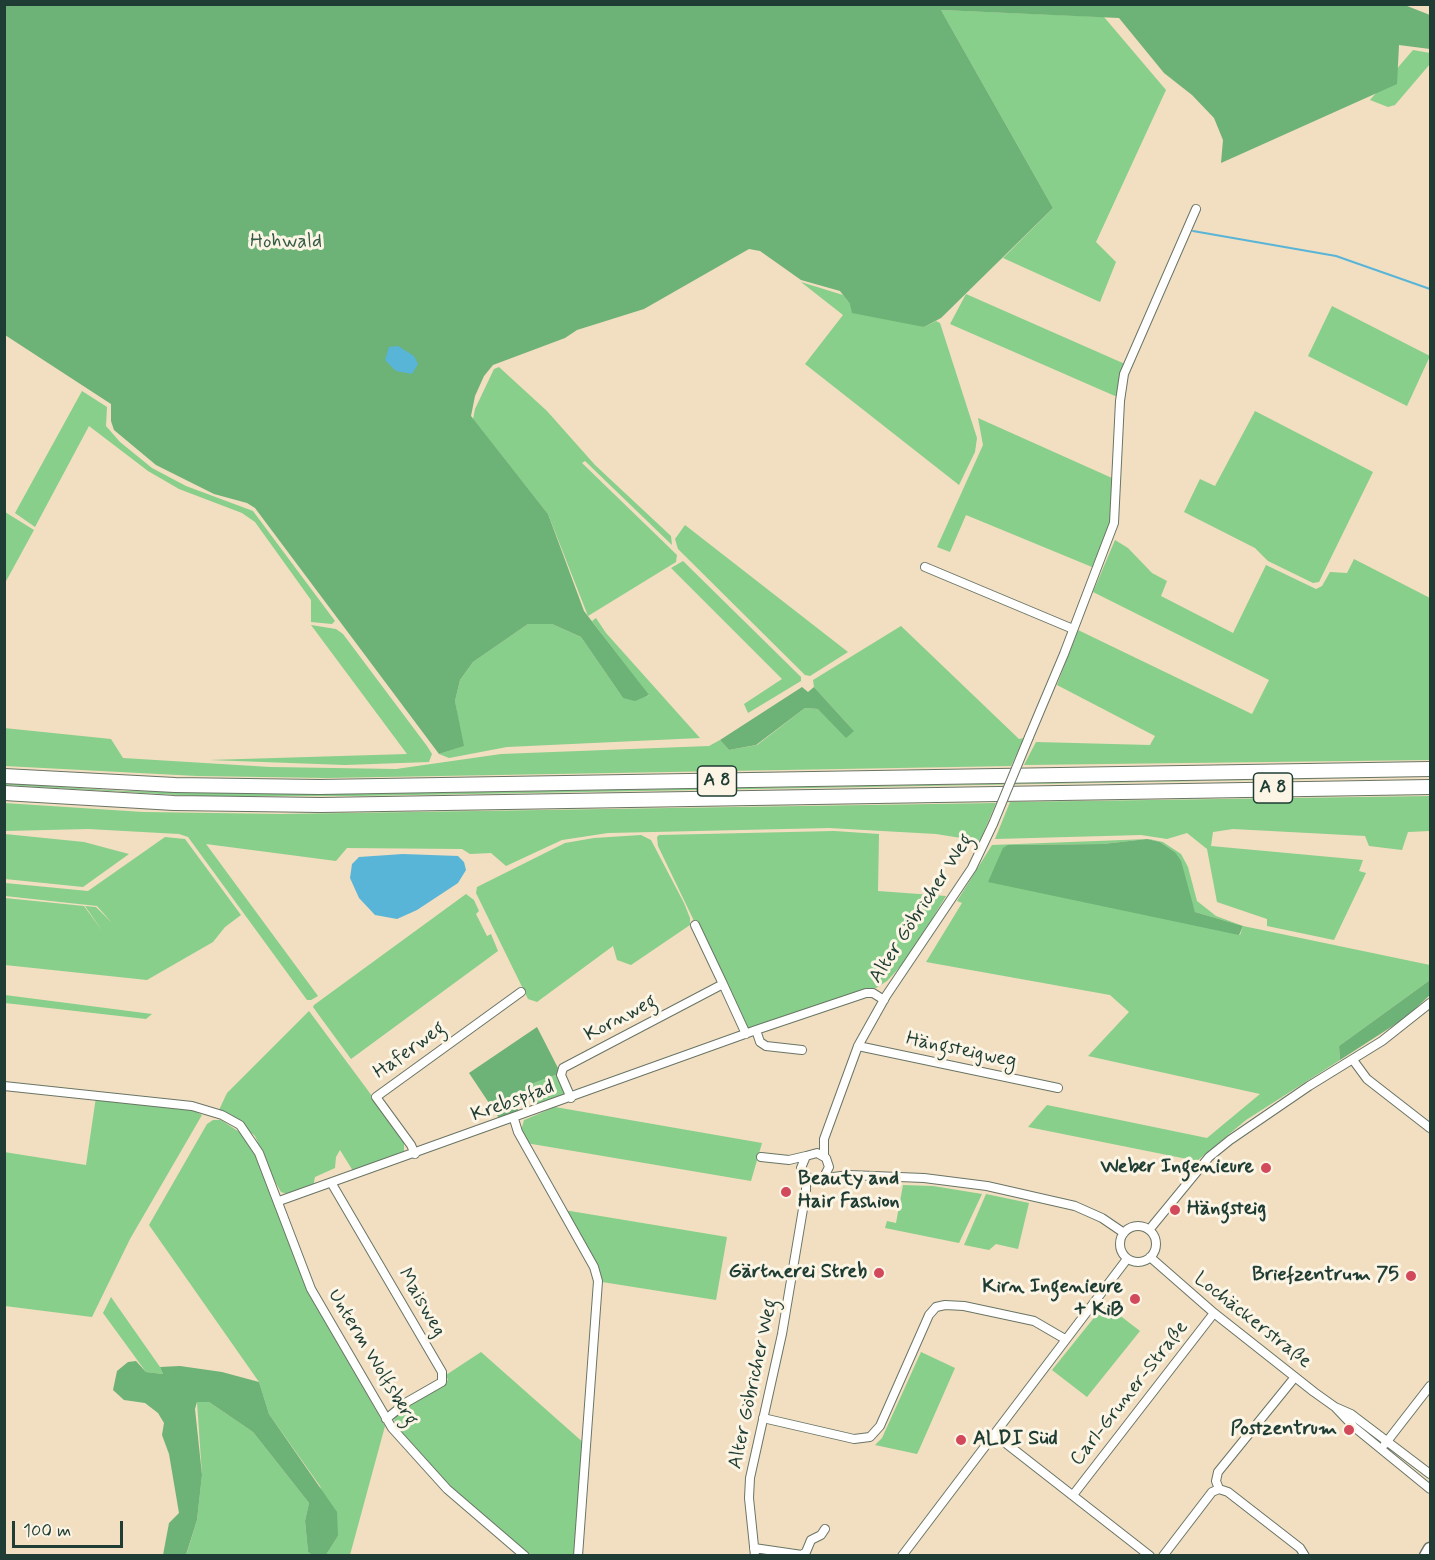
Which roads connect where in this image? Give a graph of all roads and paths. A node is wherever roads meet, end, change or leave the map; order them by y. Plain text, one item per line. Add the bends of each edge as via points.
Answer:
1 (1196, 209) dead end
2 (925, 567) dead end
3 (1073, 629) junction
4 (1431, 770) edge
5 (4, 776) edge
6 (1431, 787) edge
7 (4, 793) edge
8 (695, 925) dead end
9 (723, 984) junction
10 (520, 992) dead end
11 (884, 1000) junction
12 (1431, 1003) edge
13 (756, 1030) junction
14 (746, 1034) junction
15 (858, 1046) junction
16 (802, 1050) dead end
17 (1353, 1060) junction
18 (4, 1086) edge
19 (1058, 1088) dead end
20 (571, 1098) junction
21 (514, 1119) junction
22 (1431, 1128) edge
23 (824, 1139) junction
24 (415, 1154) junction
25 (809, 1154) junction
26 (824, 1156) junction
27 (761, 1157) dead end
28 (789, 1160) junction
29 (829, 1164) junction
30 (801, 1168) junction
31 (849, 1175) junction
32 (824, 1177) junction
33 (810, 1179) junction
34 (332, 1184) junction
35 (279, 1202) junction
36 (1149, 1230) junction
37 (1124, 1233) junction
38 (1150, 1257) junction
39 (1128, 1259) junction
40 (1214, 1313) junction
41 (1065, 1340) junction
42 (1295, 1377) junction
43 (1431, 1386) edge
44 (1335, 1407) junction
45 (763, 1418) junction
46 (386, 1419) junction
47 (993, 1434) junction
48 (1387, 1441) junction
49 (1381, 1449) junction
50 (1431, 1474) edge
51 (1219, 1489) junction
52 (1430, 1489) edge
53 (1073, 1495) junction
54 (825, 1529) dead end
55 (1431, 1549) edge
56 (754, 1552) edge
57 (525, 1556) edge
58 (578, 1556) edge
59 (902, 1556) edge
60 (1150, 1556) edge
61 (1163, 1556) edge
62 (1305, 1556) edge
63 (1426, 1556) edge

1 - 3 street, Alter Göbricher Weg via 1124,374 1114,522
2 - 3 street
3 - 11 street, Alter Göbricher Weg, bridge via 972,868
4 - 5 highway, A 8 via 319,787 175,785
6 - 7 highway, A 8 via 321,805
8 - 9 street
9 - 14 street
9 - 20 street, Kornweg via 563,1068 561,1075
10 - 24 street, Haferweg via 376,1096
11 - 13 street, Krebspfad via 866,993
11 - 15 street, Alter Göbricher Weg
12 - 17 street
13 - 14 street, Krebspfad
13 - 16 street via 766,1046
14 - 20 street, Krebspfad
15 - 19 street, Hängsteigweg
15 - 23 street, Alter Göbricher Weg
17 - 22 street via 1367,1079
17 - 36 street via 1263,1116 1209,1157
18 - 35 street, Unterm Wolfsberg via 171,1102 222,1114 240,1125 251,1138
20 - 21 street, Krebspfad
21 - 24 street, Krebspfad
21 - 58 street via 598,1281
23 - 25 street, Alter Göbricher Weg
23 - 26 street, Alter Göbricher Weg
24 - 34 street, Krebspfad
25 - 26 street
25 - 28 street
25 - 30 street
26 - 29 street
27 - 28 street
28 - 30 street
29 - 31 street
29 - 32 street
30 - 33 street
31 - 32 street
31 - 37 street via 987,1186 1075,1206
32 - 33 street
33 - 45 street, Alter Göbricher Weg
34 - 35 street, Krebspfad
34 - 46 street, Maisweg via 442,1372 442,1382
35 - 46 street, Unterm Wolfsberg via 311,1288
36 - 37 street via 1135,1227
36 - 38 street via 1156,1244
37 - 39 street via 1120,1247
38 - 39 street via 1138,1262
38 - 40 street, Lochäckerstraße
39 - 41 street
40 - 42 street, Lochäckerstraße
40 - 53 street, Carl-Gruner-Straße
41 - 45 street via 1034,1321 954,1304 936,1307 882,1420 870,1437 854,1439
41 - 47 street
42 - 44 street, Lochäckerstraße
42 - 51 street via 1218,1472
43 - 48 street
44 - 48 street, Lochäckerstraße
44 - 49 street, Lochäckerstraße
45 - 56 street, Alter Göbricher Weg via 750,1488
46 - 57 street, Unterm Wolfsberg via 447,1489
47 - 53 street
47 - 59 street
48 - 49 street
48 - 50 street, Lochäckerstraße
49 - 52 street, Lochäckerstraße
51 - 61 street via 1212,1492
51 - 62 street via 1300,1548
53 - 60 street
54 - 56 street, Alter Göbricher Weg via 811,1540 802,1555
55 - 63 main road

